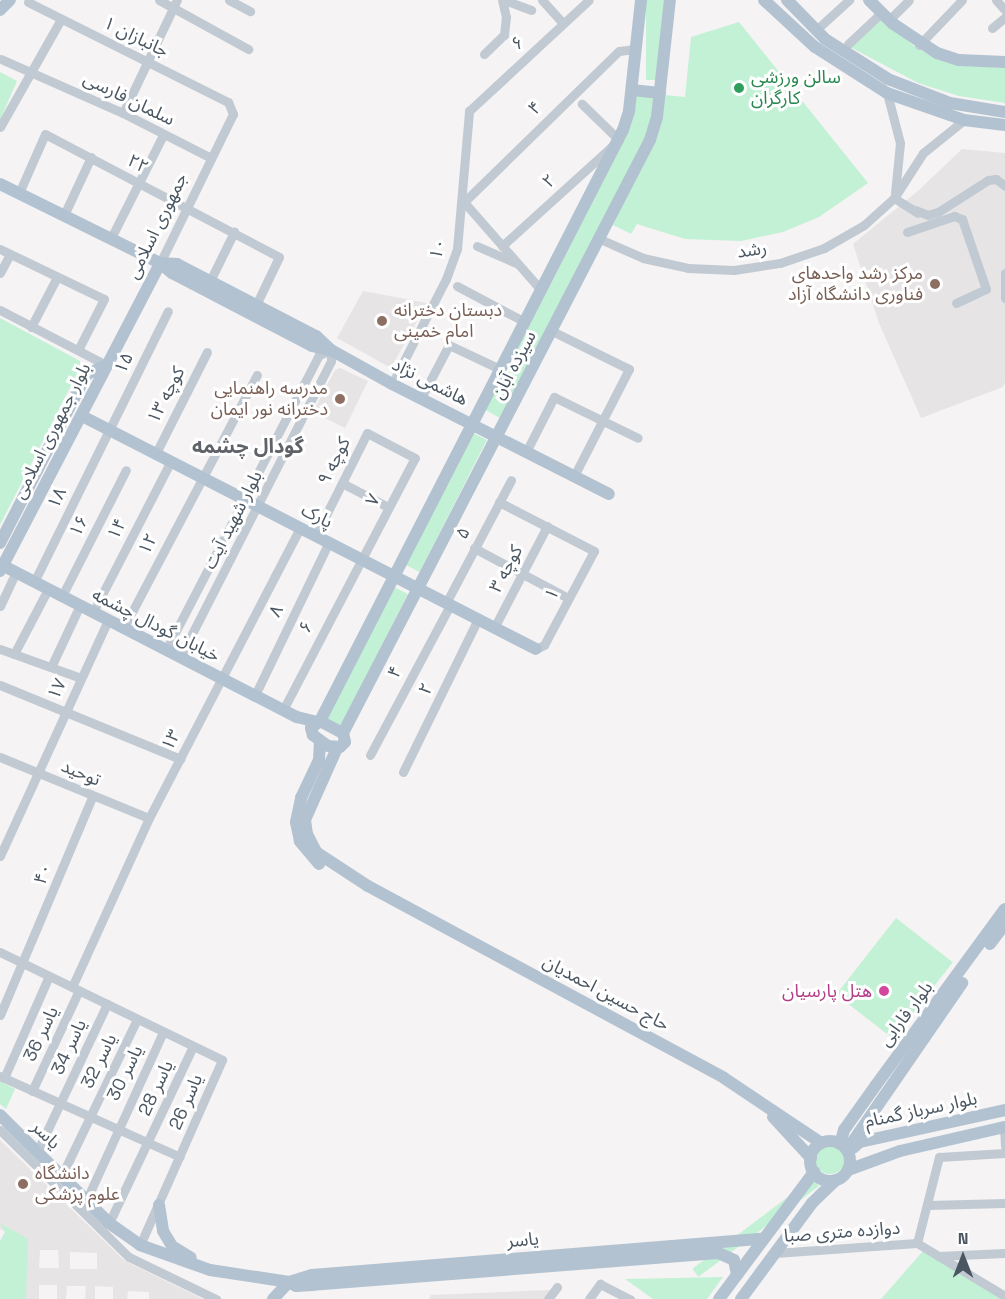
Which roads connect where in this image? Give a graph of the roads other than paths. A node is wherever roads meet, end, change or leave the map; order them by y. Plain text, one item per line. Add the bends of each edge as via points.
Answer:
1 (10, 0) edge
2 (159, 0) edge
3 (229, 0) edge
4 (503, 0) edge
5 (542, 0) edge
6 (589, 0) edge
7 (641, 0) edge
8 (670, 0) edge
9 (764, 0) edge
10 (787, 0) edge
11 (849, 0) edge
12 (869, 0) edge
13 (909, 0) edge
14 (962, 0) edge
15 (996, 0) edge
16 (28, 2) dead end
17 (175, 3) edge
18 (0, 10) edge
19 (531, 10) dead end
20 (1005, 10) edge
21 (250, 11) dead end
22 (885, 16) junction
23 (1005, 17) edge
24 (61, 19) junction
25 (563, 23) junction
26 (992, 28) dead end
27 (816, 30) junction
28 (848, 44) dead end
29 (920, 45) junction
30 (248, 49) dead end
31 (635, 49) junction
32 (484, 54) dead end
33 (1, 59) edge
34 (147, 62) junction
35 (1005, 62) edge
36 (32, 72) junction
37 (632, 90) junction
38 (660, 93) junction
39 (887, 93) junction
40 (228, 102) joint
41 (582, 104) dead end
42 (469, 111) joint
43 (1005, 112) edge
44 (123, 113) junction
45 (964, 120) junction
46 (1005, 125) edge
47 (0, 127) edge
48 (163, 135) junction
49 (619, 140) junction
50 (91, 157) junction
51 (211, 158) junction
52 (139, 183) junction
53 (0, 184) edge
54 (1005, 186) edge
55 (19, 193) junction
56 (894, 198) junction
57 (464, 202) junction
58 (186, 208) junction
59 (915, 210) junction
60 (64, 215) junction
61 (928, 225) junction
62 (234, 232) junction
63 (907, 232) dead end
64 (111, 238) junction
65 (600, 239) junction
66 (477, 246) dead end
67 (502, 246) junction
68 (0, 249) edge
69 (10, 254) junction
70 (159, 262) junction
71 (518, 264) junction
72 (0, 273) edge
73 (1005, 273) edge
74 (57, 277) junction
75 (210, 281) junction
76 (457, 286) dead end
77 (541, 290) junction
78 (1005, 298) edge
79 (956, 303) dead end
80 (256, 305) junction
81 (0, 310) edge
82 (168, 311) dead end
83 (525, 322) junction
84 (31, 327) junction
85 (552, 331) junction
86 (78, 350) junction
87 (331, 350) junction
88 (207, 352) dead end
89 (106, 365) junction
90 (500, 369) junction
91 (257, 375) dead end
92 (392, 384) junction
93 (421, 398) junction
94 (82, 416) junction
95 (601, 420) junction
96 (471, 424) junction
97 (110, 429) junction
98 (496, 437) junction
99 (638, 438) dead end
100 (526, 452) junction
101 (156, 453) junction
102 (415, 458) joint
103 (171, 461) junction
104 (126, 470) dead end
105 (201, 476) junction
106 (574, 476) junction
107 (511, 480) dead end
108 (342, 483) junction
109 (609, 494) dead end
110 (245, 499) junction
111 (499, 502) junction
112 (259, 506) junction
113 (388, 507) junction
114 (547, 526) junction
115 (300, 528) junction
116 (316, 535) junction
117 (329, 542) junction
118 (0, 543) edge
119 (474, 548) junction
120 (359, 558) junction
121 (1, 567) edge
122 (16, 572) junction
123 (523, 574) junction
124 (392, 575) junction
125 (34, 582) junction
126 (418, 588) junction
127 (48, 589) junction
128 (62, 596) junction
129 (568, 598) junction
130 (448, 604) junction
131 (80, 605) junction
132 (0, 606) edge
133 (93, 612) junction
134 (108, 620) junction
135 (478, 620) junction
136 (124, 627) junction
137 (494, 628) junction
138 (0, 649) edge
139 (536, 649) joint
140 (166, 650) junction
141 (14, 654) junction
142 (180, 657) junction
143 (51, 667) junction
144 (81, 678) junction
145 (224, 680) junction
146 (0, 685) edge
147 (255, 696) junction
148 (283, 710) junction
149 (66, 711) junction
150 (317, 729) junction
151 (343, 733) junction
152 (337, 748) junction
153 (370, 755) dead end
154 (0, 757) edge
155 (180, 759) junction
156 (403, 772) dead end
157 (38, 773) junction
158 (92, 796) junction
159 (149, 818) junction
160 (0, 856) edge
161 (368, 886) junction
162 (1005, 909) edge
163 (1005, 924) edge
164 (0, 952) edge
165 (973, 960) junction
166 (24, 963) junction
167 (50, 976) junction
168 (76, 989) junction
169 (107, 1004) junction
170 (0, 1015) edge
171 (137, 1019) junction
172 (164, 1032) junction
173 (194, 1046) junction
174 (2, 1077) edge
175 (876, 1085) junction
176 (32, 1091) junction
177 (887, 1092) junction
178 (755, 1100) junction
179 (60, 1103) junction
180 (1005, 1110) edge
181 (0, 1115) edge
182 (90, 1117) junction
183 (1004, 1127) edge
184 (117, 1129) junction
185 (0, 1130) edge
186 (148, 1143) junction
187 (821, 1143) junction
188 (1005, 1146) edge
189 (845, 1148) junction
190 (37, 1152) junction
191 (1005, 1154) edge
192 (180, 1157) junction
193 (811, 1158) junction
194 (848, 1170) junction
195 (814, 1172) junction
196 (62, 1175) junction
197 (836, 1180) junction
198 (86, 1201) junction
199 (1005, 1203) edge
200 (159, 1205) junction
201 (928, 1205) junction
202 (109, 1223) junction
203 (762, 1239) junction
204 (917, 1243) junction
205 (140, 1245) junction
206 (775, 1253) junction
207 (1005, 1253) edge
208 (938, 1256) junction
209 (543, 1262) junction
210 (210, 1270) junction
211 (737, 1275) junction
212 (289, 1282) junction
213 (557, 1287) dead end
214 (1005, 1296) edge
215 (216, 1299) edge
216 (273, 1299) edge
217 (293, 1299) edge
218 (548, 1299) edge
219 (589, 1299) edge
220 (629, 1299) edge
221 (720, 1299) edge
222 (741, 1299) edge

1 - 18 main road
2 - 17 street
3 - 21 street
4 - 19 street
4 - 32 street via 504,35
5 - 25 street
6 - 25 street, ۶
7 - 31 main road, سیزده آبان
8 - 38 main road, سیزده آبان
9 - 39 main road via 815,47
10 - 27 main road
11 - 27 street
12 - 22 main road
13 - 22 street
14 - 29 street
15 - 20 street
16 - 24 street, جانبازان ۱
17 - 30 street
17 - 34 street
22 - 28 street
22 - 29 main road
23 - 26 street
24 - 34 street, جانبازان ۱
24 - 36 street
25 - 42 street, ۶
27 - 43 main road via 857,62 897,83 950,103
29 - 35 main road via 959,60
31 - 37 main road, سیزده آبان
31 - 57 street, ۴ via 619,51
33 - 36 street, سلمان فارسی
34 - 40 street, جانبازان ۱
34 - 44 street
36 - 44 street, سلمان فارسی
36 - 47 street
37 - 38 main road
37 - 49 main road, سیزده آبان
38 - 65 main road, سیزده آبان via 650,140
39 - 45 main road
39 - 56 street via 900,143
40 - 51 street, جمهوری اسلامی via 233,114
41 - 49 street
42 - 57 street, ۱۰
44 - 48 street, سلمان فارسی
45 - 46 main road
45 - 56 street, رشد via 923,153
48 - 51 street, سلمان فارسی
48 - 52 street
49 - 67 street, ۲
49 - 77 main road, سیزده آبان
50 - 52 street, ۲۲
50 - 55 street, ۲۲ via 45,134
50 - 60 street
51 - 58 street, جمهوری اسلامی
52 - 58 street, ۲۲
52 - 64 street
53 - 55 main road, هاشمی نژاد
54 - 59 street via 996,179 988,180 938,212 928,215
55 - 60 main road, هاشمی نژاد
56 - 59 street
56 - 65 street, رشد via 864,225 824,248 780,263 734,270 677,266 643,258
57 - 67 street
57 - 92 street, ۱۰ via 457,249 446,279
58 - 62 street, ۲۲
58 - 70 street, جمهوری اسلامی
59 - 61 street
60 - 64 main road, هاشمی نژاد
61 - 63 street
61 - 79 street via 954,216 962,219 983,269 986,289
62 - 75 street
62 - 80 street, ۲۲ via 279,257
64 - 70 main road, هاشمی نژاد
65 - 85 main road, سیزده آبان
66 - 71 street
67 - 71 street
68 - 69 street
69 - 72 street
69 - 74 street
70 - 75 main road, هاشمی نژاد via 177,264
70 - 87 main road, هاشمی نژاد via 172,273 312,346
70 - 89 main road, جمهوری اسلامی
71 - 77 street
73 - 78 street
74 - 84 street
74 - 86 street via 104,299
75 - 80 main road, هاشمی نژاد
76 - 83 street, ۱۰
77 - 83 main road, سیزده آبان
80 - 87 main road, هاشمی نژاد via 316,336
81 - 84 street
82 - 97 street, ۱۵
83 - 90 main road, سیزده آبان
84 - 86 street
85 - 95 street via 629,369
85 - 98 main road, سیزده آبان
86 - 89 street
87 - 92 main road, هاشمی نژاد
87 - 110 street, بلوار شهید آیت via 319,355
87 - 112 street, بلوار شهید آیت via 331,361
88 - 101 street, کوچه ۱۳
89 - 94 main road, بلوار جمهوری اسلامی
89 - 118 main road, بلوار جمهوری اسلامی via 87,375
90 - 93 street via 449,345
90 - 96 main road, سیزده آبان
91 - 105 street, ۱۲
92 - 93 main road, هاشمی نژاد
93 - 96 main road, هاشمی نژاد
94 - 97 main road, پارک
94 - 121 main road, بلوار جمهوری اسلامی
95 - 99 street
95 - 100 street via 554,397
95 - 106 street
96 - 98 main road, هاشمی نژاد
96 - 124 main road, سیزده آبان
97 - 101 main road, پارک
97 - 125 street, ۱۸
98 - 100 main road, هاشمی نژاد
98 - 126 main road, سیزده آبان
100 - 106 main road, هاشمی نژاد
101 - 103 main road, پارک
102 - 108 street, کوچه ۹ via 367,433
102 - 113 street, ۷
103 - 105 main road, پارک
103 - 133 street, ۱۴
104 - 128 street, ۱۶
105 - 110 main road, پارک
105 - 136 street, ۱۲
106 - 109 main road, هاشمی نژاد
107 - 111 street, ۵
108 - 113 street
108 - 116 street, کوچه ۹
110 - 112 main road, پارک
110 - 140 street, بلوار شهید آیت
111 - 114 street
111 - 119 street, ۵
112 - 115 main road, پارک
112 - 142 street, بلوار شهید آیت
113 - 120 street, ۷
114 - 123 street, کوچه ۳
114 - 129 street, ۱ via 594,551
115 - 116 main road, پارک
115 - 145 street
116 - 117 main road, پارک
117 - 120 main road, پارک
117 - 147 street, ۸
119 - 123 street
119 - 130 street, ۵
120 - 124 main road, پارک
120 - 148 street, ۶
121 - 122 main road, خیابان گودال چشمه
122 - 125 main road, خیابان گودال چشمه
122 - 132 street
123 - 129 street
123 - 137 street, کوچه ۳
124 - 126 main road, پارک
124 - 150 main road, سیزده آبان
125 - 127 main road, خیابان گودال چشمه
126 - 130 main road, پارک
126 - 151 main road, سیزده آبان
127 - 128 main road, خیابان گودال چشمه
127 - 141 street
128 - 131 main road, خیابان گودال چشمه
129 - 139 street, ۱ via 544,645
130 - 135 main road, پارک
130 - 153 street, ۴
131 - 133 main road, خیابان گودال چشمه
131 - 143 street
133 - 134 main road, خیابان گودال چشمه
134 - 136 main road, خیابان گودال چشمه
134 - 144 street, ۱۷
135 - 137 main road, پارک
135 - 156 street, ۲
136 - 140 main road, خیابان گودال چشمه
137 - 139 main road, پارک
138 - 141 street
140 - 142 main road, خیابان گودال چشمه
141 - 143 street
142 - 145 main road, خیابان گودال چشمه
143 - 144 street
144 - 149 street, ۱۷
145 - 147 main road, خیابان گودال چشمه
145 - 155 street, ۱۳
146 - 149 street
147 - 148 main road, خیابان گودال چشمه
148 - 150 main road, خیابان گودال چشمه
149 - 155 street
149 - 157 street, ۱۷
150 - 151 main road
150 - 152 main road
150 - 161 main road, حاج حسین احمدیان via 319,760 298,809 300,842 307,854 330,872
151 - 152 main road, سیزده آبان via 345,742
152 - 161 main road, حاج حسین احمدیان via 309,807 307,834 316,852
154 - 157 street, توحید
155 - 159 street, ۱۳
157 - 158 street, توحید
157 - 160 street, ۱۷
158 - 159 street, توحید
158 - 166 street, ۴۰
159 - 168 street, ۱۳
161 - 178 main road, حاج حسین احمدیان via 644,1032
162 - 165 main road, بلوار فارابی
163 - 165 main road, بلوار فارابی
164 - 166 street
165 - 175 main road, بلوار فارابی
165 - 177 main road, بلوار فارابی
166 - 167 street
166 - 170 street, ۴۰
167 - 168 street
167 - 174 street
168 - 169 street
168 - 176 street, یاسر 36
169 - 171 street
169 - 179 street, یاسر 34
171 - 172 street
171 - 182 street, یاسر 32
172 - 173 street
172 - 184 street, یاسر 30
173 - 186 street, یاسر 28
173 - 192 street, یاسر 26 via 222,1060
174 - 176 street, یاسر
175 - 177 main road
175 - 189 main road, بلوار فارابی via 844,1130
176 - 179 street, یاسر
177 - 189 main road, بلوار فارابی
178 - 187 main road, حاج حسین احمدیان
178 - 193 main road
179 - 182 street, یاسر
179 - 190 street, یاسر 34
180 - 189 main road, بلوار سرباز گمنام
181 - 190 main road, یاسر
182 - 184 street, یاسر
182 - 196 street, یاسر 32
183 - 188 street
183 - 194 main road, بلوار سرباز گمنام via 900,1151
184 - 186 street, یاسر
184 - 198 street, یاسر 30
185 - 215 street via 129,1257
186 - 192 street, یاسر
186 - 202 street, یاسر 28
187 - 189 main road
187 - 193 main road
189 - 194 main road
190 - 196 main road, یاسر
191 - 201 street via 939,1157
192 - 200 street, یاسر 26
193 - 195 main road
194 - 197 main road
195 - 197 main road via 823,1179
195 - 203 main road
196 - 198 main road, یاسر
197 - 206 main road via 812,1203
198 - 202 main road, یاسر
199 - 201 street
200 - 205 street, یاسر 26
200 - 210 main road via 163,1231 172,1246
201 - 204 street
202 - 205 main road, یاسر
203 - 209 main road, یاسر
203 - 211 main road
204 - 206 street, دوازده متری صبا
204 - 208 street, دوازده متری صبا
205 - 210 main road, یاسر
206 - 222 main road
207 - 208 street
208 - 214 street, دوازده متری صبا
209 - 211 main road, یاسر via 718,1253 734,1260
209 - 212 main road, یاسر via 312,1275
210 - 212 main road, یاسر
211 - 221 main road
212 - 216 main road
212 - 217 main road
213 - 218 street
219 - 220 street via 600,1284

